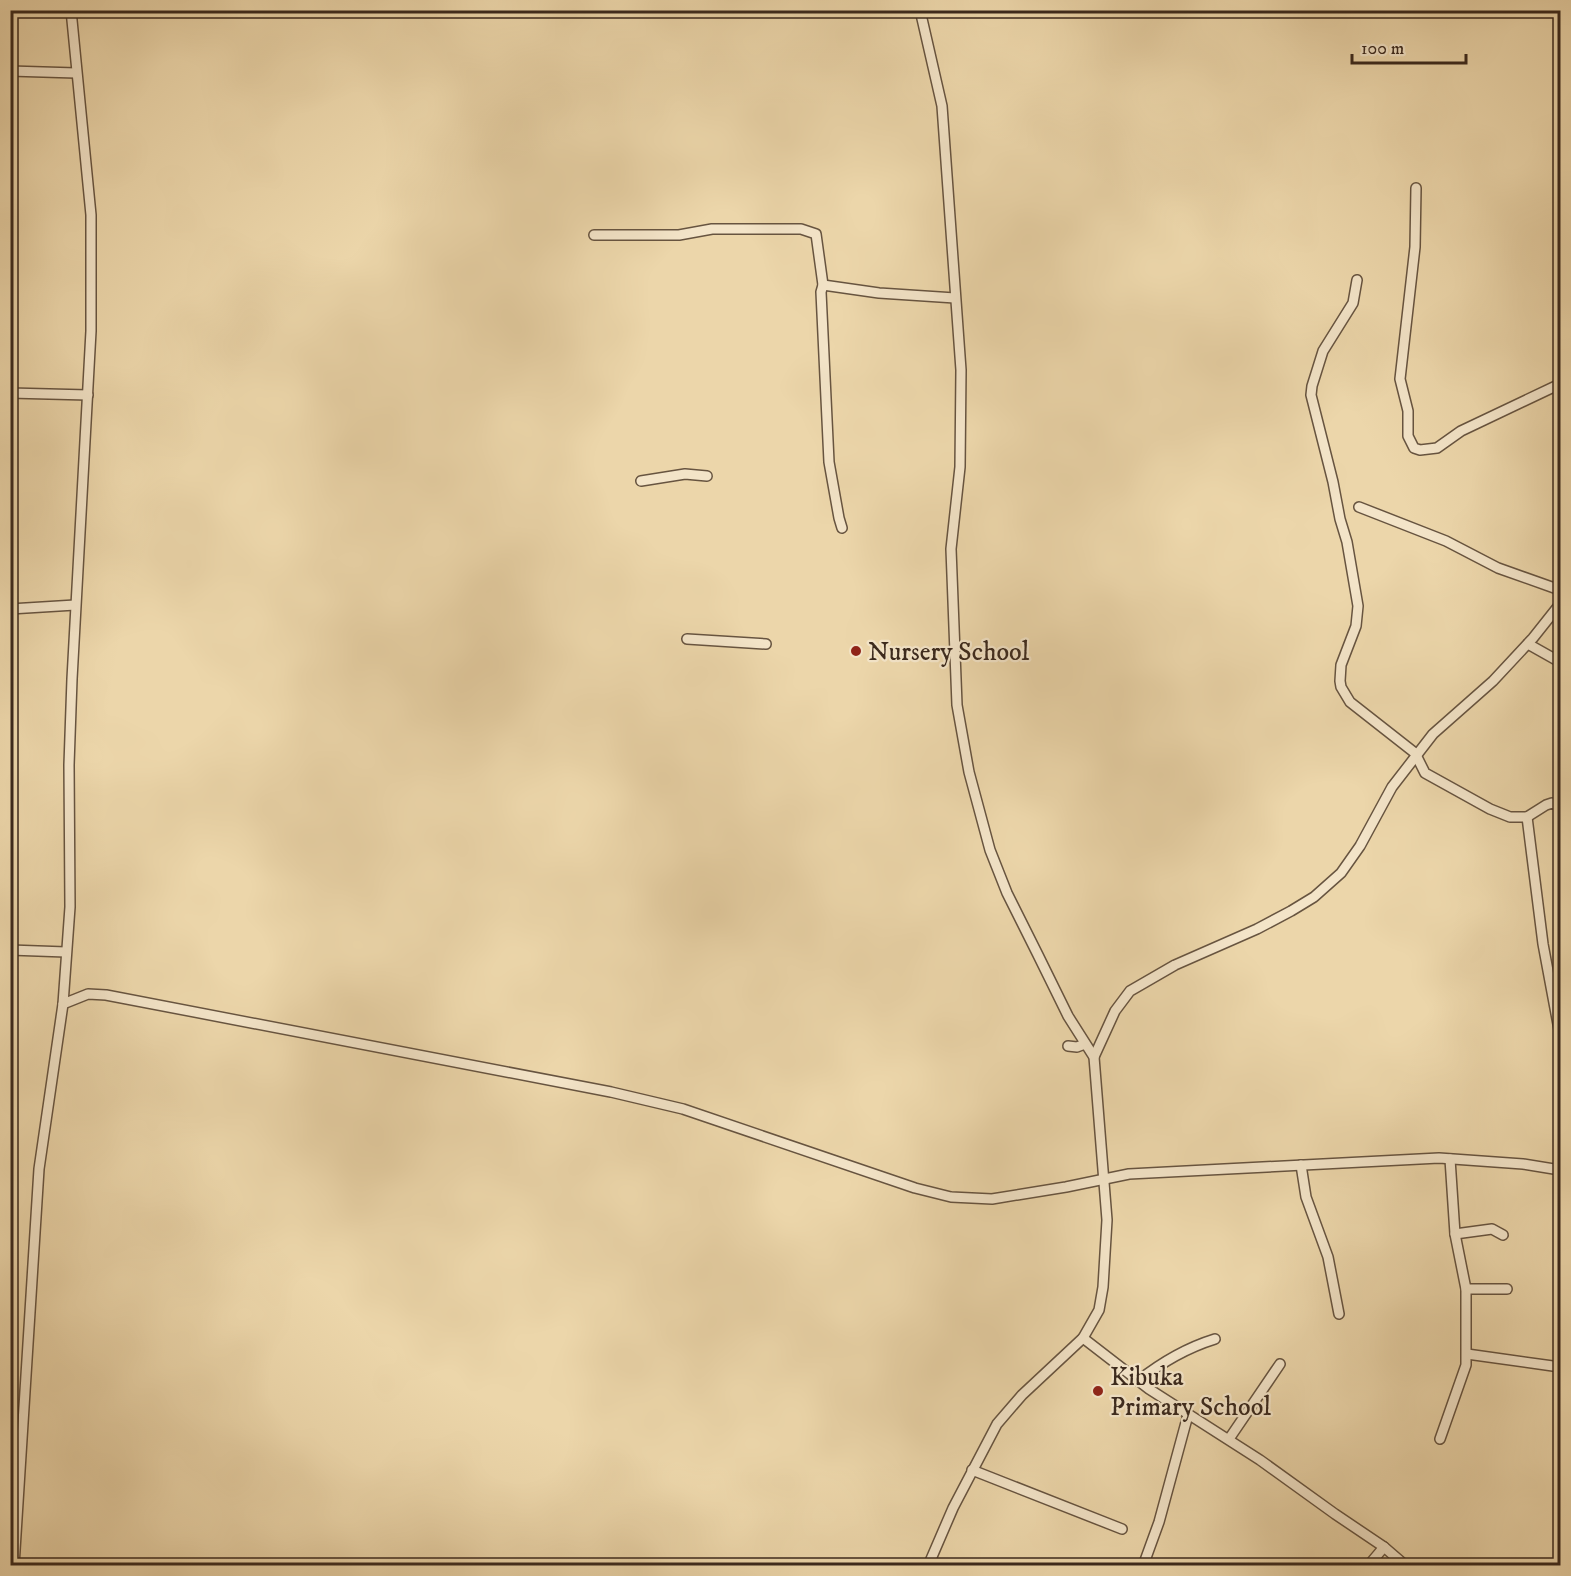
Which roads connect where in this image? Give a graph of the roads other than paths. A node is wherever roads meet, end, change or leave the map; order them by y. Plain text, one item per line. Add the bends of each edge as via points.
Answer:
1 (71, 10) edge
2 (920, 10) edge
3 (10, 71) edge
4 (76, 73) junction
5 (1416, 188) dead end
6 (594, 235) dead end
7 (1357, 280) dead end
8 (823, 285) junction
9 (955, 297) junction
10 (1560, 384) edge
11 (10, 393) edge
12 (88, 395) junction
13 (707, 476) dead end
14 (641, 481) dead end
15 (1359, 507) dead end
16 (842, 528) dead end
17 (1560, 590) edge
18 (1560, 604) edge
19 (75, 605) junction
20 (10, 609) edge
21 (687, 639) dead end
22 (766, 644) dead end
23 (1528, 644) junction
24 (1560, 662) edge
25 (1416, 756) junction
26 (1560, 806) edge
27 (1527, 817) junction
28 (10, 950) edge
29 (66, 952) junction
30 (63, 1004) junction
31 (1560, 1035) edge
32 (1085, 1044) junction
33 (1068, 1046) dead end
34 (1094, 1057) junction
35 (1450, 1159) junction
36 (1301, 1165) junction
37 (1560, 1170) edge
38 (1104, 1180) junction
39 (1455, 1234) junction
40 (1503, 1234) dead end
41 (1466, 1289) junction
42 (1508, 1289) dead end
43 (1339, 1314) dead end
44 (1083, 1338) junction
45 (1215, 1339) dead end
46 (1467, 1354) junction
47 (1280, 1364) dead end
48 (1560, 1367) edge
49 (1138, 1381) junction
50 (1188, 1414) junction
51 (1229, 1439) junction
52 (1440, 1439) dead end
53 (972, 1470) junction
54 (1122, 1529) dead end
55 (1384, 1546) junction
56 (14, 1566) edge
57 (928, 1566) edge
58 (1143, 1566) edge
59 (1368, 1566) edge
60 (1406, 1566) edge

1 - 4 street
2 - 9 street via 942,106
3 - 4 street
4 - 12 street via 91,215
5 - 10 street via 1415,247 1400,379 1408,411 1408,436 1414,448 1437,448 1461,431
6 - 8 street via 801,229 816,234
7 - 25 street via 1353,303 1323,351 1311,394 1347,542 1358,606 1340,681 1350,702
8 - 9 street
8 - 16 street via 829,462
9 - 32 street via 961,370 960,467 951,549 957,705 969,772 990,850 1007,893
11 - 12 street
12 - 19 street
13 - 14 street via 686,474
15 - 17 street via 1446,541 1498,568
18 - 23 street
19 - 20 street
19 - 29 street
21 - 22 street
23 - 24 street
23 - 25 street via 1433,734
25 - 27 street via 1425,773 1490,809 1510,817
25 - 34 street via 1392,787 1341,873 1292,911 1175,965 1130,991 1114,1011
26 - 27 street via 1552,803
27 - 31 street via 1543,944
28 - 29 street
29 - 30 street
30 - 38 street via 87,994 106,995 611,1092 683,1109 951,1197 992,1199
30 - 56 street via 39,1169
32 - 33 street
32 - 34 street
34 - 38 street
35 - 36 street
35 - 37 street
35 - 39 street
36 - 38 street via 1129,1174
36 - 43 street via 1306,1197 1328,1257
38 - 44 street via 1107,1220 1103,1287 1099,1310
39 - 40 street via 1492,1229
39 - 41 street
41 - 42 street
41 - 46 street
44 - 49 street
44 - 53 street via 997,1424
45 - 49 street via 1170,1358
46 - 48 street
46 - 52 street
47 - 51 street
49 - 50 street
50 - 51 street
50 - 58 street
51 - 55 street
53 - 54 street
53 - 57 street
55 - 59 street
55 - 60 street

